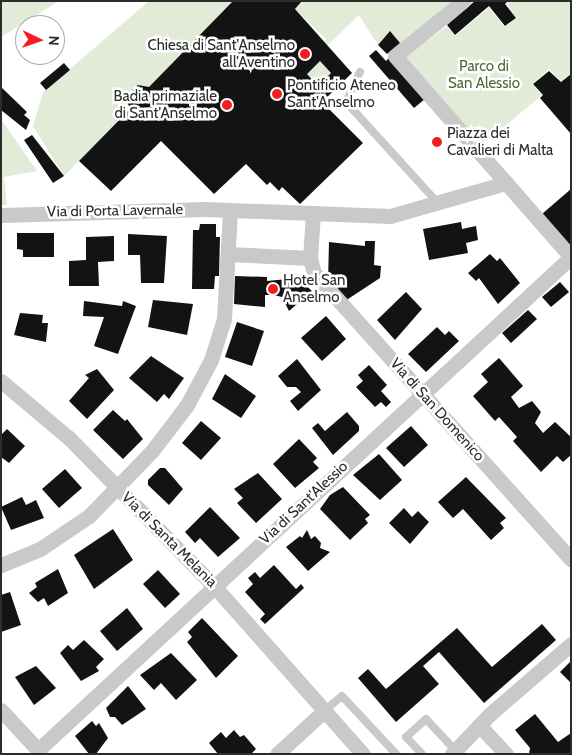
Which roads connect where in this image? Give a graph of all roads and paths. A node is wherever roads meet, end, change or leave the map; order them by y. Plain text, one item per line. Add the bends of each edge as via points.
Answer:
1 (462, 1) edge
2 (360, 72) dead end
3 (506, 182) junction
4 (437, 202) junction
5 (230, 210) junction
6 (313, 214) junction
7 (1, 215) edge
8 (228, 254) junction
9 (571, 257) edge
10 (310, 258) junction
11 (1, 382) edge
12 (422, 393) junction
13 (117, 488) junction
14 (571, 559) edge
15 (1, 565) edge
16 (215, 587) junction
17 (571, 644) edge
18 (1, 710) edge
19 (324, 711) junction
20 (479, 725) junction
21 (501, 748) edge
22 (38, 752) edge
23 (453, 752) edge
24 (277, 754) edge
25 (362, 754) edge
26 (396, 754) edge
27 (422, 754) edge

1 - 3 street via 395,56
2 - 4 lane via 346,102
3 - 4 street
3 - 9 street
4 - 6 street via 390,216
5 - 6 street, Via di Porta Lavernale
5 - 7 street, Via di Porta Lavernale
5 - 8 street
6 - 10 street
8 - 10 street
8 - 13 street via 224,319 203,376 170,428
9 - 12 street, Via di Sant'Alessio
10 - 12 street, Via di San Domenico via 314,273
11 - 13 street, Via di Santa Melania via 57,427
12 - 14 street, Via di San Domenico
12 - 16 street, Via di Sant'Alessio
13 - 15 street via 71,530
13 - 16 street, Via di Santa Melania
16 - 19 street, Via di Santa Melania
16 - 22 street, Via di Sant'Alessio
17 - 20 street
18 - 22 street
19 - 24 street
19 - 25 street, Via di Santa Melania
19 - 26 lane via 342,696
20 - 21 street
20 - 23 street
23 - 27 lane via 426,718 406,737

